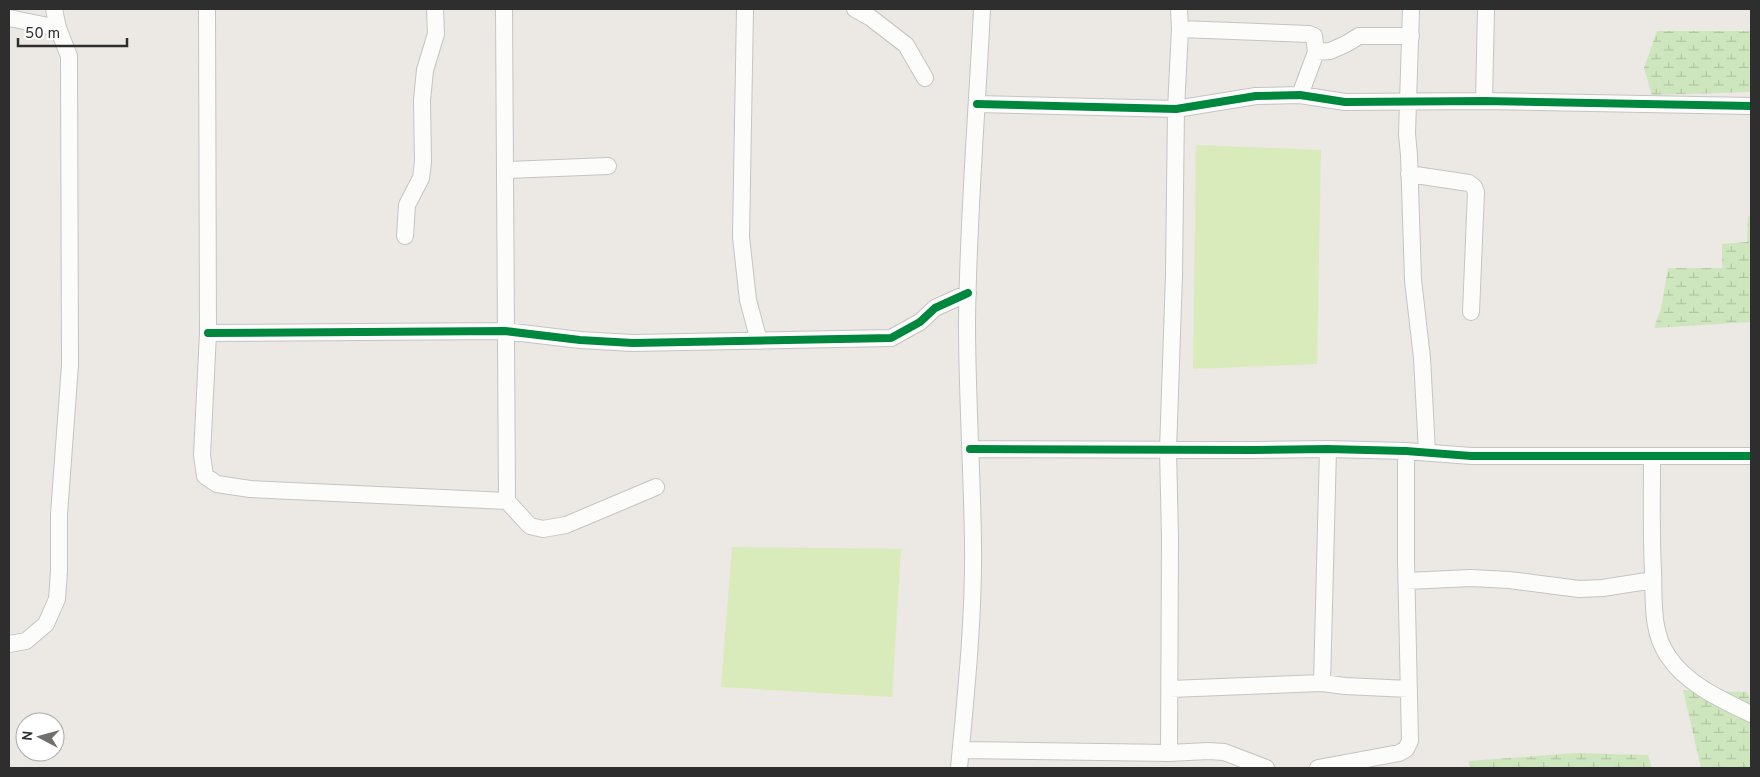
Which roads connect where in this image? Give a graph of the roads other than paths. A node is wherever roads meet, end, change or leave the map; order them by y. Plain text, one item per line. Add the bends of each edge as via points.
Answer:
1 (54, 9) edge
2 (207, 9) edge
3 (435, 9) edge
4 (504, 9) edge
5 (746, 9) edge
6 (855, 9) edge
7 (982, 9) edge
8 (1179, 9) edge
9 (1411, 9) edge
10 (1486, 9) edge
11 (9, 18) edge
12 (58, 28) junction
13 (1180, 29) junction
14 (1411, 36) junction
15 (1316, 52) junction
16 (925, 78) dead end
17 (1300, 95) junction
18 (1407, 101) junction
19 (1484, 101) junction
20 (978, 104) junction
21 (1751, 106) edge
22 (1176, 109) junction
23 (608, 166) dead end
24 (505, 170) junction
25 (1409, 174) junction
26 (405, 236) dead end
27 (968, 293) junction
28 (1471, 312) dead end
29 (506, 331) junction
30 (208, 333) junction
31 (759, 341) junction
32 (970, 449) junction
33 (1328, 449) junction
34 (1168, 450) junction
35 (1406, 451) junction
36 (1427, 452) junction
37 (1751, 456) edge
38 (1652, 457) junction
39 (656, 487) dead end
40 (507, 501) junction
41 (1406, 580) junction
42 (1653, 580) junction
43 (9, 644) edge
44 (1322, 683) junction
45 (1409, 689) junction
46 (1170, 690) junction
47 (1751, 714) edge
48 (961, 750) junction
49 (1169, 753) junction
50 (959, 768) edge
51 (1266, 768) edge
52 (1318, 768) edge

1 - 12 street
2 - 30 street
3 - 26 street via 436,34 425,70 422,100 421,178 407,205
4 - 24 street
5 - 31 street via 741,237 748,300
6 - 16 street via 906,45
7 - 20 street
8 - 13 street
9 - 14 street
10 - 19 street
11 - 12 street
12 - 43 street via 69,56 70,365 58,514 58,580 56,599 46,624 26,641
13 - 15 street via 1309,34 1314,36
13 - 22 street
14 - 15 street via 1360,36 1330,51
14 - 18 street
15 - 17 street
17 - 18 street via 1345,102
17 - 22 street via 1256,96
18 - 19 street
18 - 25 street
19 - 21 street
20 - 22 street
20 - 27 street
22 - 34 street
23 - 24 street
24 - 29 street
25 - 28 street via 1468,183 1474,187
25 - 36 street via 1413,280 1422,358
27 - 31 street via 935,308 920,322 891,338
27 - 32 street
29 - 30 street
29 - 31 street via 634,343
29 - 40 street
30 - 40 street via 202,455 206,476 217,484 250,489
32 - 34 street
32 - 48 street via 972,610
33 - 34 street
33 - 35 street
33 - 44 street
34 - 46 street
35 - 36 street
35 - 41 street
36 - 38 street via 1471,456
37 - 38 street
38 - 42 street
39 - 40 street via 566,524 544,529 530,526
41 - 42 street via 1471,578 1579,589
41 - 45 street
42 - 47 street via 1659,638 1667,655 1679,670 1699,685
44 - 45 street
44 - 46 street
45 - 52 street via 1410,741 1406,749
46 - 49 street
48 - 49 street
48 - 50 street
49 - 51 street via 1224,752

